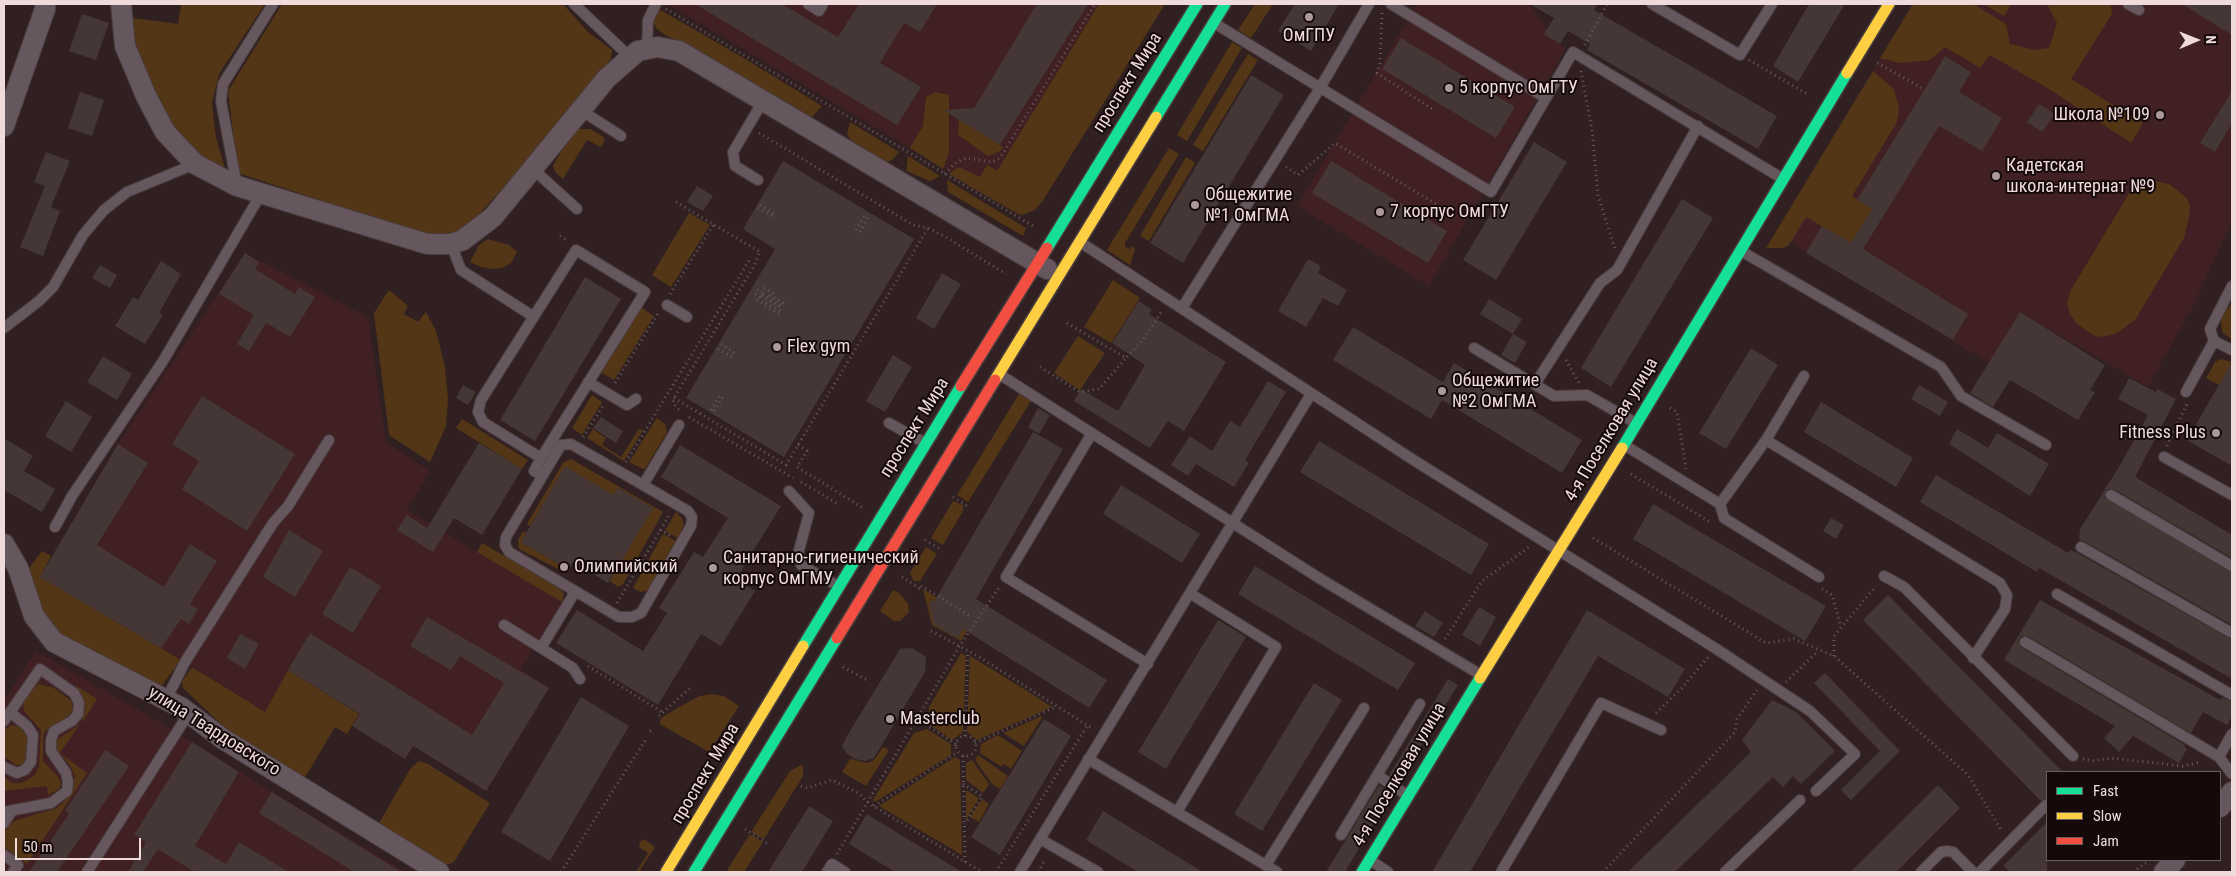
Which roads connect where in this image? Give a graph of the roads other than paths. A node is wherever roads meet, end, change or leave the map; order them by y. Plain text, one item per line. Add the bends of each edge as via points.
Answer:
1 (45, 4) edge
2 (121, 4) edge
3 (273, 4) edge
4 (574, 4) edge
5 (656, 4) edge
6 (808, 4) edge
7 (824, 4) edge
8 (1197, 4) edge
9 (1225, 4) edge
10 (1369, 4) edge
11 (1391, 4) edge
12 (1652, 4) edge
13 (1772, 4) edge
14 (1889, 4) edge
15 (2128, 4) edge
16 (2139, 10) dead end
17 (1214, 22) junction
18 (638, 53) junction
19 (1320, 88) junction
20 (1546, 98) junction
21 (763, 101) junction
22 (582, 111) junction
23 (4, 126) edge
24 (1698, 126) junction
25 (621, 136) dead end
26 (195, 164) junction
27 (533, 169) junction
28 (758, 180) dead end
29 (1784, 180) junction
30 (237, 186) junction
31 (261, 194) junction
32 (577, 209) dead end
33 (1079, 241) junction
34 (451, 244) junction
35 (1740, 250) junction
36 (1038, 264) junction
37 (1058, 275) junction
38 (2232, 286) edge
39 (667, 301) road end
40 (1182, 308) junction
41 (534, 317) junction
42 (687, 317) dead end
43 (4, 328) edge
44 (2214, 341) junction
45 (1474, 348) dead end
46 (2232, 350) edge
47 (998, 373) junction
48 (1804, 376) dead end
49 (588, 382) junction
50 (1535, 384) junction
51 (2186, 392) road end
52 (1312, 394) junction
53 (636, 399) dead end
54 (889, 423) dead end
55 (1636, 423) junction
56 (679, 425) dead end
57 (1092, 433) junction
58 (329, 440) dead end
59 (1766, 440) junction
60 (926, 443) junction
61 (1623, 444) junction
62 (2046, 445) dead end
63 (2164, 457) road end
64 (541, 458) junction
65 (542, 476) junction
66 (645, 480) junction
67 (789, 491) dead end
68 (2111, 495) dead end
69 (2232, 495) edge
70 (1720, 504) junction
71 (1232, 523) junction
72 (55, 527) dead end
73 (4, 544) edge
74 (2081, 547) dead end
75 (1560, 553) junction
76 (868, 563) junction
77 (2232, 566) edge
78 (1884, 576) road end
79 (1819, 577) dead end
80 (839, 587) junction
81 (574, 592) junction
82 (1191, 594) junction
83 (2057, 594) dead end
84 (504, 625) dead end
85 (2232, 633) edge
86 (2025, 642) dead end
87 (541, 648) junction
88 (1973, 658) junction
89 (1148, 664) junction
90 (1482, 675) junction
91 (580, 679) dead end
92 (2232, 695) edge
93 (166, 700) junction
94 (1420, 704) dead end
95 (1364, 708) dead end
96 (10, 712) junction
97 (189, 713) junction
98 (4, 721) edge
99 (1661, 730) dead end
100 (2232, 734) edge
101 (2073, 756) road end
102 (2219, 757) junction
103 (1088, 759) junction
104 (4, 767) edge
105 (2232, 774) edge
106 (1377, 775) junction
107 (1816, 790) dead end
108 (2232, 792) edge
109 (1408, 795) junction
110 (1800, 800) dead end
111 (2046, 805) edge
112 (2221, 806) edge
113 (8, 812) edge
114 (1177, 812) junction
115 (4, 824) edge
116 (1341, 835) dead end
117 (1040, 839) junction
118 (4, 855) edge
119 (1369, 860) junction
120 (1266, 865) junction
121 (829, 868) edge
122 (13, 872) edge
123 (87, 872) edge
124 (439, 872) edge
125 (666, 872) edge
126 (694, 872) edge
127 (845, 872) edge
128 (1020, 872) edge
129 (1098, 872) edge
130 (1277, 872) edge
131 (1362, 872) edge
132 (1388, 872) edge
133 (1501, 872) edge
134 (1726, 872) edge
135 (1922, 872) edge
136 (1973, 872) edge
137 (1980, 872) edge

1 - 23 street
2 - 26 street via 125,46 146,96 165,132
3 - 30 lane via 223,84 221,101
4 - 18 lane
5 - 18 lane
6 - 7 lane via 819,11
8 - 36 main road, проспект Мира
9 - 17 main road, проспект Мира
10 - 19 lane
11 - 20 lane
12 - 13 lane via 1740,55
14 - 29 main road, 4-я Поселковая улица
15 - 16 lane
17 - 19 lane
17 - 33 main road, проспект Мира
18 - 21 street via 679,51
18 - 22 street via 607,78
19 - 20 lane via 1491,192
19 - 40 lane
20 - 24 lane via 1573,52
21 - 28 lane via 733,152 736,166
21 - 36 street
22 - 25 lane
22 - 27 street
24 - 29 lane
24 - 50 lane via 1617,270 1600,283
26 - 30 street
26 - 43 lane via 127,192 104,210 84,235 53,287
27 - 32 lane
27 - 34 street via 493,217 464,240
29 - 35 main road, 4-я Поселковая улица
30 - 31 street
31 - 34 street via 427,244
31 - 72 lane via 163,362 72,496
33 - 37 main road, проспект Мира
33 - 40 lane
34 - 41 lane via 461,270
35 - 55 main road, 4-я Поселковая улица
35 - 62 lane via 1941,367 1961,396
36 - 37 street
36 - 60 main road, проспект Мира
37 - 47 main road, проспект Мира
38 - 44 lane via 2210,329
39 - 42 lane
40 - 52 lane
41 - 49 lane via 576,250 645,292
41 - 64 lane via 482,400 478,412 483,422
44 - 46 lane
44 - 51 lane
45 - 50 lane
47 - 57 lane
47 - 76 main road, проспект Мира
48 - 59 lane
49 - 53 lane via 627,405
49 - 64 lane
50 - 55 lane via 1554,396 1587,396
52 - 71 lane
52 - 75 lane
54 - 60 lane
55 - 61 main road, 4-я Поселковая улица
56 - 66 lane
57 - 71 lane
57 - 89 lane via 1006,577
58 - 93 lane via 190,654
59 - 70 lane
59 - 88 lane via 2000,583 2007,595 2005,610
60 - 76 main road, проспект Мира
61 - 70 lane
61 - 75 main road, 4-я Поселковая улица
63 - 69 lane
64 - 65 lane via 534,471
65 - 66 lane via 565,443
65 - 81 lane via 506,537 505,545 509,552
66 - 81 lane via 692,517 691,526 641,613 619,617
67 - 80 lane via 809,513 798,554 800,565
68 - 77 lane
70 - 79 lane via 1724,518
71 - 82 lane
71 - 90 lane
73 - 93 street, улица Твардовского via 18,568 34,616 54,642
74 - 85 lane
75 - 90 main road, 4-я Поселковая улица
75 - 107 lane via 1715,648 1810,711 1855,754
76 - 80 main road, проспект Мира
76 - 126 main road, проспект Мира
78 - 88 lane via 1904,587
80 - 125 main road, проспект Мира
81 - 87 lane
82 - 89 lane
82 - 114 lane via 1276,648
83 - 92 lane
84 - 87 lane
86 - 102 lane
87 - 91 lane via 573,668
88 - 101 lane
89 - 103 lane
90 - 109 main road, 4-я Поселковая улица
93 - 97 street, улица Твардовского
94 - 106 lane
95 - 120 lane
96 - 98 lane
96 - 104 lane via 28,726 33,735 31,762 25,770 17,773
96 - 113 lane via 40,669 74,693 79,703 78,714 54,731 51,740 51,751 66,773 67,791 51,803
97 - 123 lane
97 - 124 street, улица Твардовского via 223,739
99 - 133 lane via 1601,702
100 - 102 lane
102 - 105 lane
103 - 114 lane
103 - 117 lane
106 - 109 lane
106 - 116 lane
108 - 112 street
109 - 119 main road, 4-я Поселковая улица
110 - 134 lane
111 - 137 lane
113 - 115 lane
114 - 120 lane
117 - 128 lane
117 - 129 lane
118 - 122 lane via 18,865
119 - 131 main road, 4-я Поселковая улица
119 - 132 lane
120 - 130 lane
121 - 127 lane
135 - 136 lane via 1941,852 1947,851 1953,852

